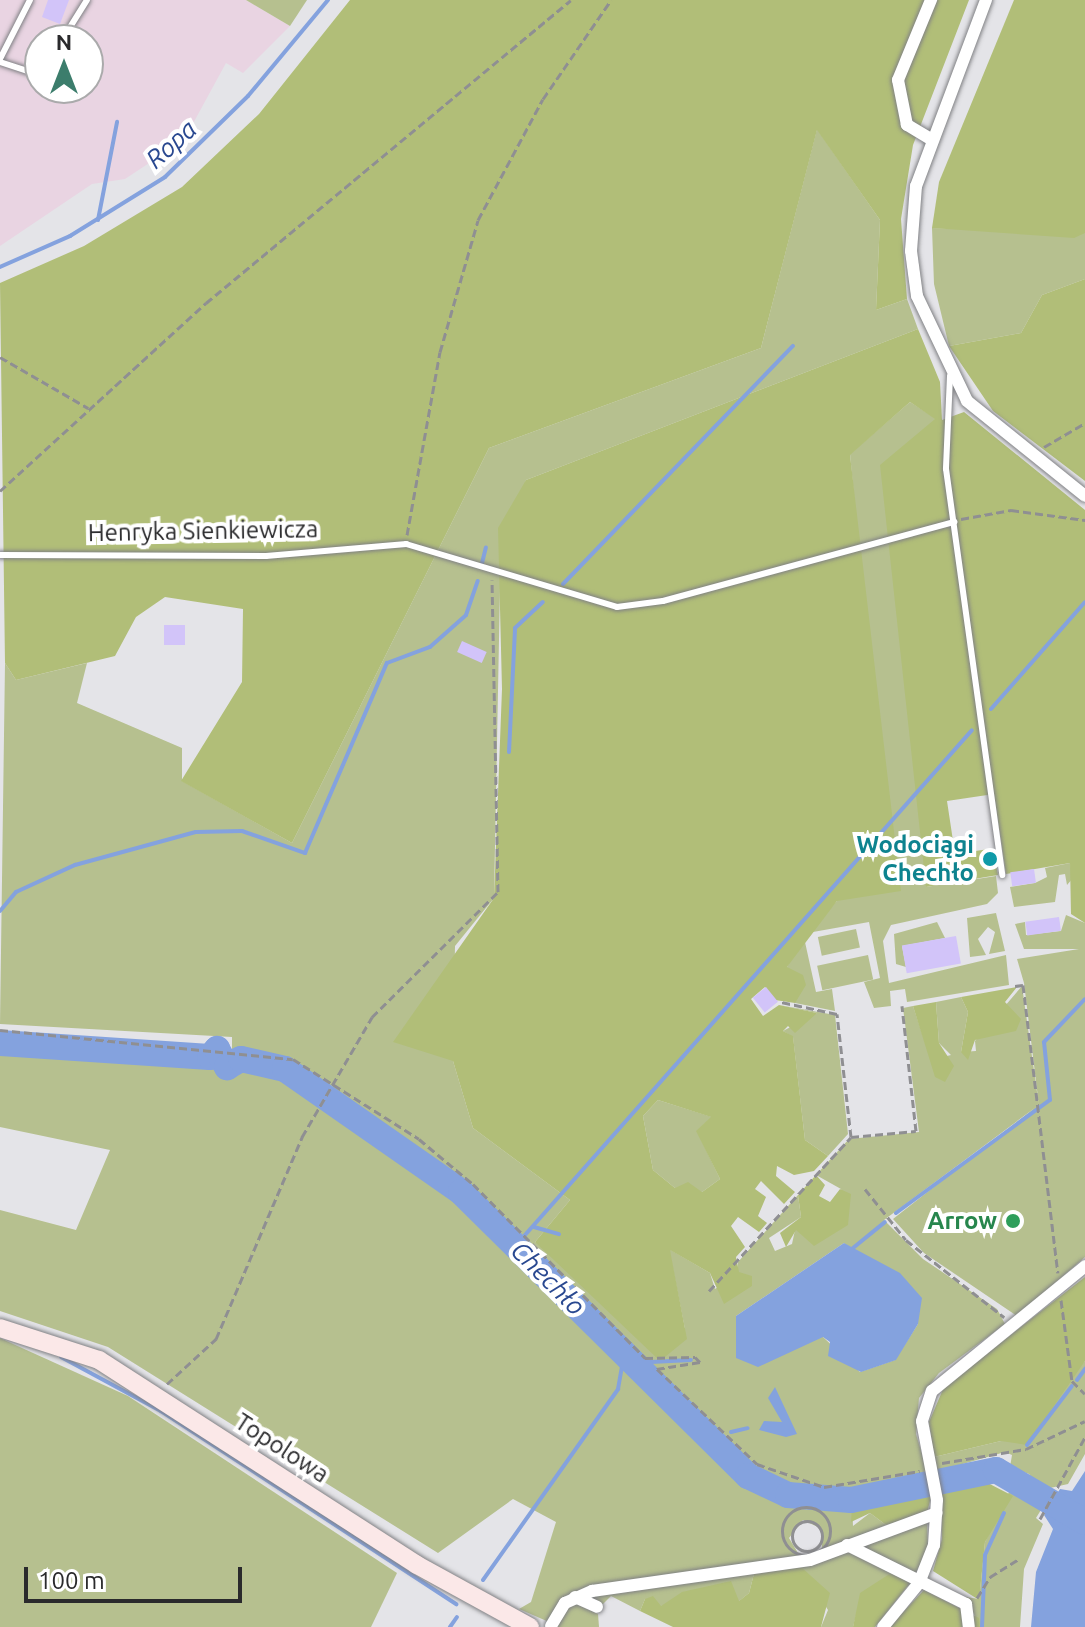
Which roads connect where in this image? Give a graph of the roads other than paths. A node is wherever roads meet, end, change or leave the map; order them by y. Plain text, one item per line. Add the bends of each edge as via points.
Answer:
1 (30, 0) edge
2 (87, 0) edge
3 (931, 0) edge
4 (986, 0) edge
5 (72, 24) edge
6 (0, 60) edge
7 (24, 69) edge
8 (929, 138) junction
9 (950, 376) junction
10 (1085, 496) edge
11 (954, 522) junction
12 (0, 555) edge
13 (1002, 875) dead end
14 (1085, 1266) edge
15 (0, 1328) edge
16 (937, 1513) junction
17 (847, 1545) junction
18 (919, 1583) junction
19 (575, 1597) junction
20 (597, 1607) dead end
21 (551, 1626) edge
22 (530, 1627) edge
23 (883, 1627) edge
24 (969, 1627) edge

1 - 6 lane
2 - 5 lane
3 - 8 street via 898,80 907,125
4 - 8 street
6 - 7 lane
8 - 9 street via 911,251 923,315
9 - 10 street via 986,422
9 - 11 lane via 946,469
11 - 12 lane, Henryka Sienkiewicza via 663,601 617,607 492,576 406,544 266,556
11 - 13 lane
14 - 16 street via 932,1391 922,1430
15 - 22 street, Topolowa via 78,1350 155,1394 417,1565
16 - 17 street
16 - 18 street
17 - 18 street
17 - 19 street via 801,1562
18 - 23 street
18 - 24 street via 966,1604
19 - 20 street
19 - 21 street

